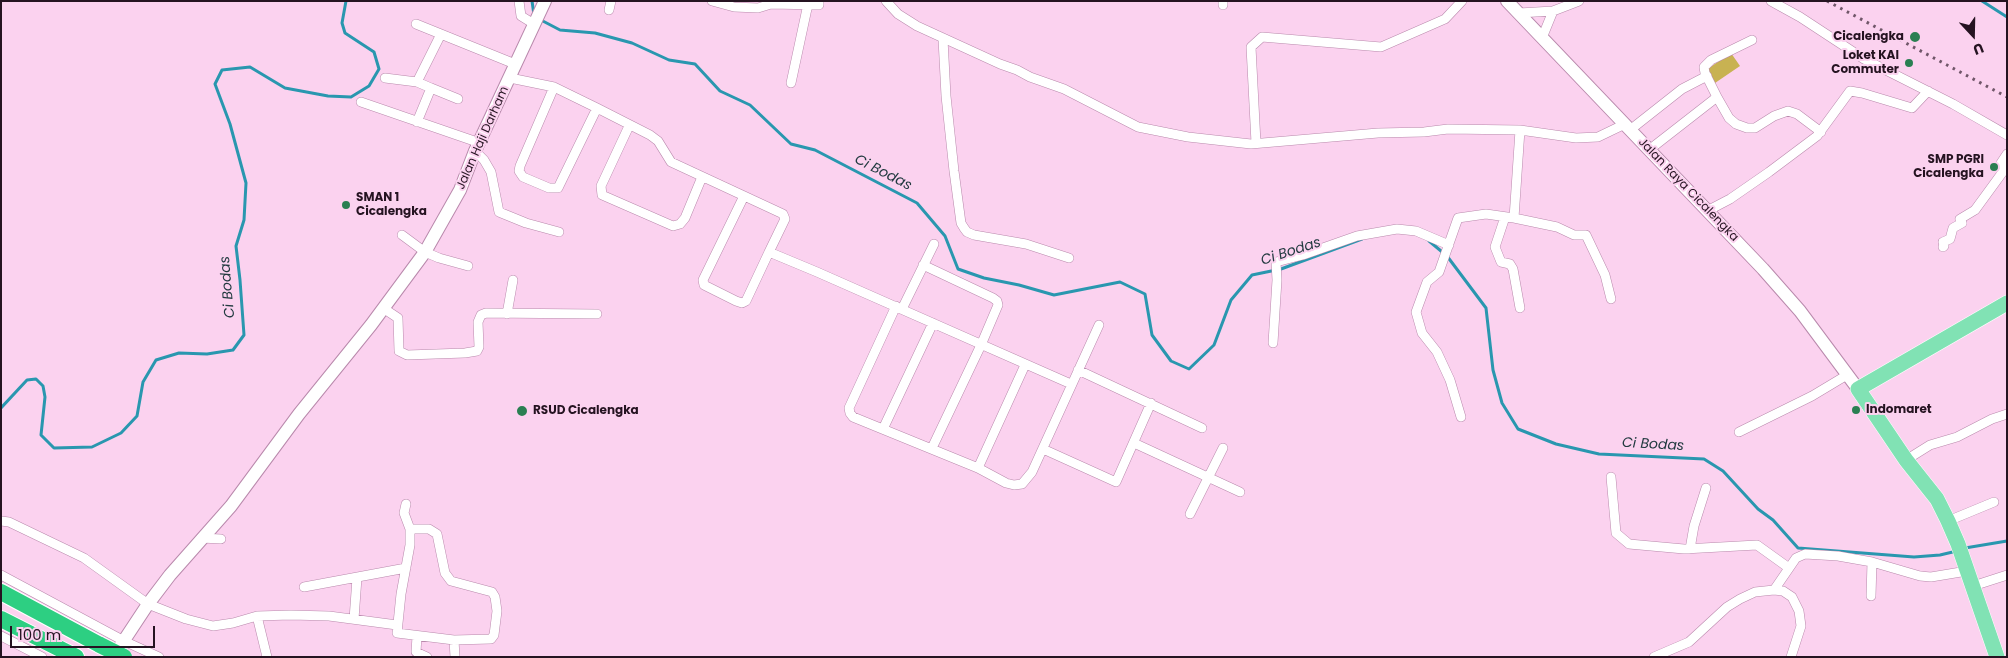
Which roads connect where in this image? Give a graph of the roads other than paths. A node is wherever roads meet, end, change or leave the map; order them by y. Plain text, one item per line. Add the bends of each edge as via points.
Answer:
1 (518, 1) edge
2 (712, 1) edge
3 (819, 1) edge
4 (886, 1) edge
5 (1462, 1) edge
6 (1507, 1) edge
7 (1579, 1) edge
8 (1771, 1) edge
9 (544, 4) edge
10 (808, 4) junction
11 (1553, 11) junction
12 (1519, 13) junction
13 (535, 22) junction
14 (416, 24) dead end
15 (441, 34) junction
16 (1542, 38) junction
17 (943, 39) junction
18 (1752, 40) dead end
19 (515, 64) junction
20 (1706, 76) junction
21 (385, 78) dead end
22 (510, 78) junction
23 (417, 82) junction
24 (791, 83) dead end
25 (431, 88) junction
26 (554, 88) junction
27 (1928, 91) junction
28 (1717, 97) junction
29 (458, 99) dead end
30 (361, 102) dead end
31 (597, 108) junction
32 (417, 122) junction
33 (629, 126) junction
34 (1628, 127) junction
35 (1520, 130) junction
36 (1821, 132) junction
37 (2007, 135) edge
38 (1256, 144) junction
39 (478, 147) junction
40 (1649, 150) junction
41 (2007, 154) edge
42 (702, 177) junction
43 (744, 196) junction
44 (1707, 211) junction
45 (1510, 217) junction
46 (559, 232) dead end
47 (402, 235) dead end
48 (934, 244) dead end
49 (1448, 246) junction
50 (1943, 247) dead end
51 (425, 252) junction
52 (769, 252) junction
53 (1069, 258) dead end
54 (923, 265) junction
55 (468, 266) dead end
56 (513, 280) dead end
57 (1611, 299) dead end
58 (2007, 303) edge
59 (384, 308) junction
60 (899, 308) junction
61 (1520, 308) dead end
62 (507, 314) junction
63 (597, 314) dead end
64 (933, 323) junction
65 (1099, 325) dead end
66 (1273, 343) dead end
67 (981, 345) junction
68 (1025, 365) junction
69 (1078, 370) junction
70 (1847, 375) junction
71 (1071, 384) junction
72 (1858, 389) junction
73 (1151, 403) junction
74 (2007, 414) edge
75 (1461, 417) dead end
76 (1202, 428) dead end
77 (883, 429) junction
78 (1739, 432) dead end
79 (1134, 443) junction
80 (932, 448) junction
81 (1223, 448) dead end
82 (1043, 449) junction
83 (1906, 460) junction
84 (978, 468) junction
85 (1208, 477) junction
86 (1611, 477) dead end
87 (1706, 488) dead end
88 (1240, 492) dead end
89 (1994, 502) dead end
90 (406, 504) dead end
91 (1190, 514) dead end
92 (1, 521) edge
93 (1948, 521) junction
94 (410, 529) junction
95 (200, 538) junction
96 (221, 539) dead end
97 (1690, 549) junction
98 (1872, 562) junction
99 (406, 568) junction
100 (1789, 568) junction
101 (1968, 574) junction
102 (1, 575) edge
103 (2007, 575) edge
104 (357, 578) junction
105 (304, 587) dead end
106 (1774, 590) junction
107 (1, 592) edge
108 (1871, 596) dead end
109 (148, 604) junction
110 (257, 616) junction
111 (1, 619) edge
112 (354, 619) junction
113 (397, 625) junction
114 (1, 636) edge
115 (417, 636) junction
116 (454, 640) junction
117 (124, 649) edge
118 (42, 657) edge
119 (76, 657) edge
120 (113, 657) edge
121 (159, 657) edge
122 (267, 657) edge
123 (427, 657) edge
124 (456, 657) edge
125 (1654, 657) edge
126 (1791, 657) edge
127 (1997, 657) edge

1 - 13 street via 521,16
2 - 10 street via 746,8
3 - 10 street via 819,6
4 - 17 street via 904,18
5 - 38 street via 1444,19 1381,47 1262,37 1251,47
6 - 12 street, Jalan Raya Cicalengka
7 - 11 street
8 - 27 street via 1864,59
9 - 13 street, Jalan Haji Darham
10 - 24 street
11 - 12 street
11 - 16 street
12 - 16 street, Jalan Raya Cicalengka
13 - 19 street, Jalan Haji Darham
14 - 15 street
15 - 19 street
15 - 23 street
16 - 34 street, Jalan Raya Cicalengka
17 - 38 street via 1064,89 1138,127 1188,137
17 - 53 street via 946,96 961,224 974,235 1026,244
18 - 20 street via 1711,60 1704,67
19 - 22 street, Jalan Haji Darham
20 - 28 street
20 - 34 street
21 - 23 street
22 - 26 street
22 - 39 street, Jalan Haji Darham
23 - 25 street
25 - 29 street
25 - 32 street
26 - 31 street
26 - 31 street via 520,166 523,177 548,188 558,188
27 - 36 street via 1912,108 1850,91
27 - 37 street
28 - 36 street via 1729,118 1747,128 1755,128 1788,111
28 - 40 street
30 - 32 street
31 - 33 street
32 - 39 street
33 - 42 street via 658,141 672,162
33 - 42 street via 600,186 605,197 673,226 685,218
34 - 35 street via 1598,137 1576,138
34 - 40 street, Jalan Raya Cicalengka
35 - 38 street via 1448,129
35 - 45 street
36 - 44 street via 1770,172
39 - 46 street via 491,172 499,212
39 - 51 street, Jalan Haji Darham via 460,190
40 - 44 street, Jalan Raya Cicalengka
41 - 50 street via 2001,163 2005,169 1975,210 1960,218 1961,223 1952,228 1950,239 1943,242
42 - 43 street
43 - 52 street via 785,216
43 - 52 street via 703,280 704,285 736,301 746,301
44 - 70 street, Jalan Raya Cicalengka via 1800,311
45 - 49 street via 1486,214 1458,218
45 - 57 street via 1557,227 1574,236 1586,235 1605,274
45 - 61 street via 1495,247 1501,262 1510,264 1512,268
47 - 51 street
48 - 54 street
49 - 66 street via 1411,229 1386,230 1276,262
49 - 75 street via 1439,272 1427,282 1416,312 1422,333 1450,380
51 - 55 street
51 - 59 street, Jalan Haji Darham
52 - 60 street
54 - 60 street
54 - 67 street via 997,301 997,310
56 - 62 street
58 - 72 main road
59 - 62 street via 398,318 399,351 404,355 474,352 479,347 478,322 481,315
59 - 95 street, Jalan Haji Darham via 231,506
60 - 64 street
60 - 77 street via 849,408 853,416
62 - 63 street
64 - 67 street
64 - 77 street
65 - 69 street
67 - 68 street
67 - 80 street
68 - 71 street
68 - 84 street
69 - 71 street
69 - 73 street
70 - 72 street, Jalan Raya Cicalengka
70 - 78 street
71 - 82 street
72 - 83 main road
73 - 76 street
73 - 79 street
74 - 83 street via 1930,446
77 - 80 street
79 - 82 street via 1116,482
79 - 85 street
80 - 84 street
81 - 85 street
82 - 84 street via 1022,484 1006,483
83 - 93 main road via 1937,500
85 - 88 street
85 - 91 street
86 - 97 street via 1616,533 1621,538 1636,546
87 - 97 street
89 - 93 street
90 - 94 street via 404,513
92 - 109 street via 84,558
93 - 101 main road
94 - 99 street
94 - 116 street via 429,529 437,534 445,573 451,581 492,592 496,597 497,611 491,639
95 - 96 street
95 - 109 street, Jalan Haji Darham
97 - 100 street via 1758,546
98 - 100 street via 1804,554 1796,558
98 - 101 street via 1920,576
98 - 108 street
99 - 104 street
99 - 113 street
100 - 106 street
101 - 103 street
101 - 127 main road
102 - 117 street
104 - 105 street
104 - 112 street
106 - 125 street via 1755,592 1740,599 1689,642
106 - 126 street via 1792,597 1800,610 1801,626
107 - 117 highway, bridge via 100,645
109 - 110 street via 213,626
109 - 117 street, Jalan Haji Darham
110 - 112 street
110 - 122 street
111 - 119 highway
112 - 113 street
113 - 115 street via 397,633
114 - 118 street
115 - 116 street
115 - 123 street via 416,652
116 - 124 street
117 - 120 street, Jalan Haji Darham
117 - 121 street

